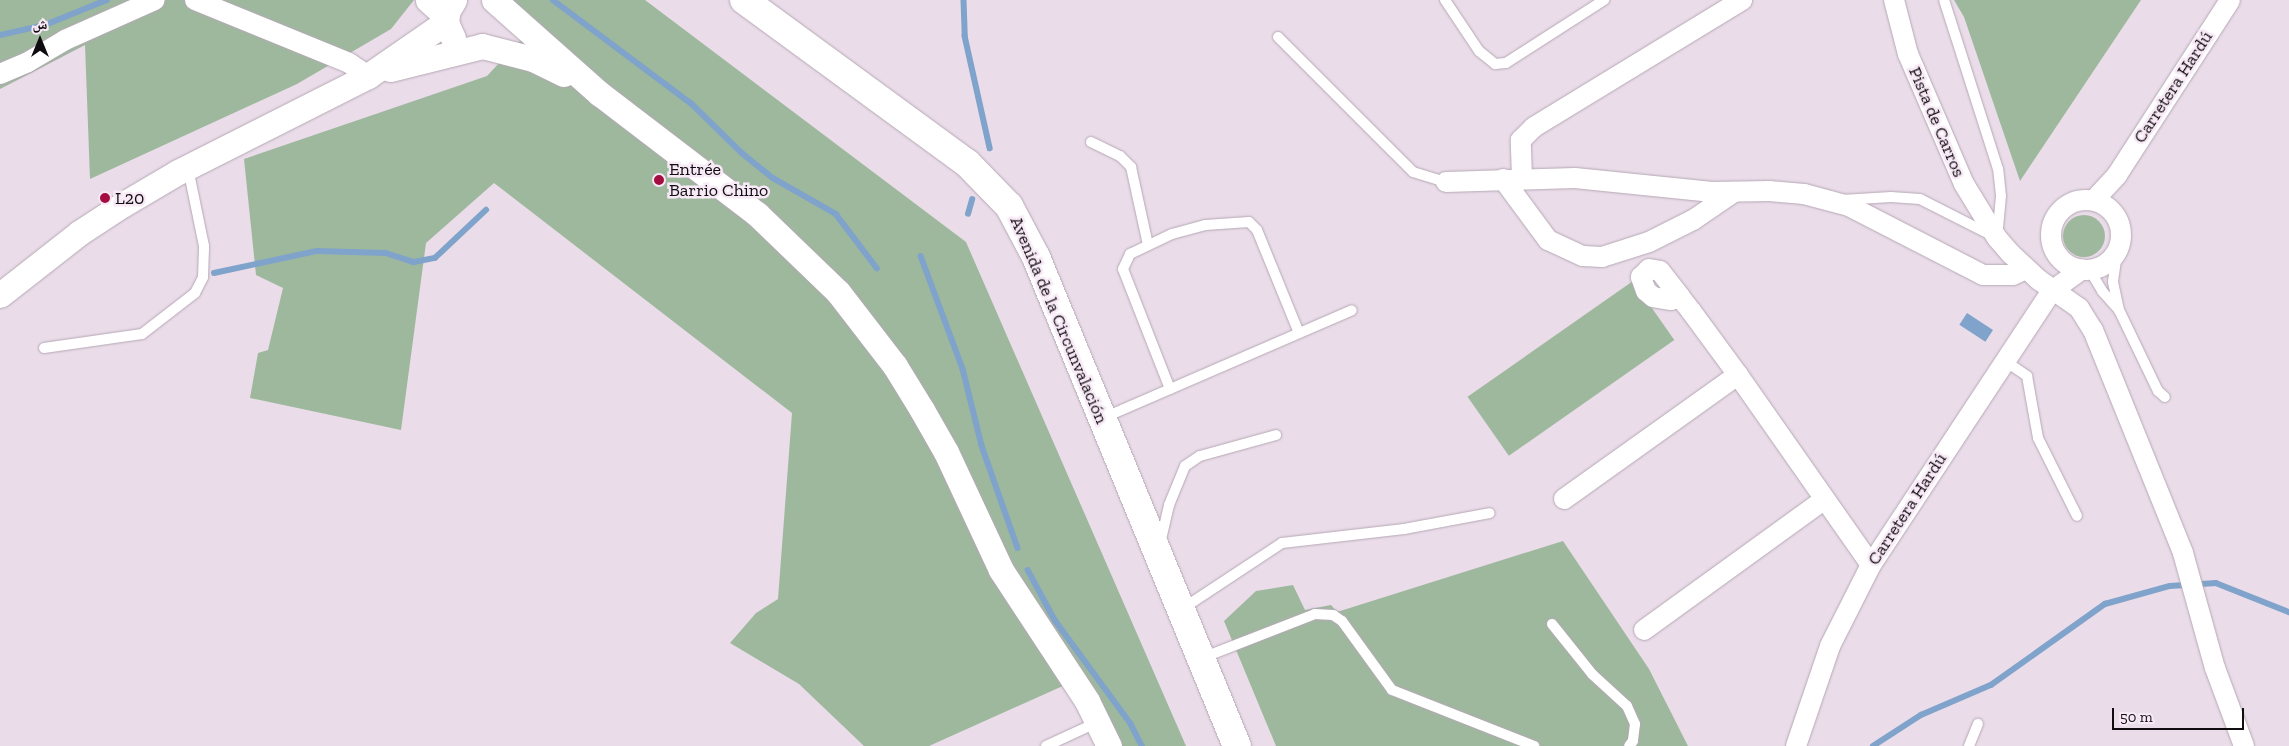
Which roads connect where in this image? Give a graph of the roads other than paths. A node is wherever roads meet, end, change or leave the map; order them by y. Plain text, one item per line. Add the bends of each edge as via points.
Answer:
1 (155, 0) edge
2 (195, 0) edge
3 (428, 0) edge
4 (744, 0) edge
5 (1445, 0) edge
6 (1604, 0) edge
7 (1742, 0) edge
8 (1894, 0) edge
9 (1944, 0) edge
10 (2230, 0) edge
11 (497, 4) edge
12 (449, 13) edge
13 (1278, 37) dead end
14 (476, 47) junction
15 (0, 74) edge
16 (368, 76) junction
17 (600, 94) junction
18 (1091, 142) dead end
19 (188, 167) junction
20 (2117, 175) junction
21 (1512, 179) junction
22 (1446, 182) joint
23 (1734, 192) junction
24 (2094, 200) junction
25 (1836, 202) junction
26 (2113, 212) junction
27 (1997, 238) junction
28 (1148, 246) junction
29 (2053, 246) junction
30 (2117, 253) junction
31 (2026, 269) junction
32 (2086, 269) junction
33 (2052, 291) junction
34 (0, 295) edge
35 (1680, 296) dead end
36 (1352, 310) dead end
37 (2118, 310) junction
38 (1299, 333) junction
39 (44, 348) dead end
40 (2005, 361) junction
41 (1738, 375) junction
42 (1170, 389) junction
43 (2165, 397) dead end
44 (1102, 418) junction
45 (1276, 436) dead end
46 (1564, 499) dead end
47 (1825, 499) junction
48 (1490, 513) dead end
49 (2077, 516) dead end
50 (1158, 554) junction
51 (1870, 565) junction
52 (1181, 610) junction
53 (1552, 624) dead end
54 (1644, 630) dead end
55 (1201, 658) junction
56 (1098, 722) junction
57 (1978, 724) dead end
58 (1046, 746) edge
59 (1109, 746) edge
60 (1237, 746) edge
61 (1534, 746) edge
62 (1629, 746) edge
63 (1796, 746) edge
64 (1969, 746) edge
65 (2244, 746) edge

1 - 15 street via 65,40
2 - 16 street via 349,63
3 - 12 street
4 - 44 main road, Avenida de la Circunvalación via 967,163 995,188 1028,239
5 - 6 lane via 1479,51 1495,64 1506,63
7 - 21 street via 1534,127 1522,140
8 - 27 street, Pista de Carros via 1908,54 1953,164
9 - 27 lane via 1998,169 2001,196
10 - 20 street, Carretera Hardú
11 - 14 street via 501,27 497,36
11 - 17 street
12 - 14 street via 456,41
12 - 16 street
13 - 22 lane via 1413,172
14 - 16 street
14 - 17 street via 533,59
16 - 19 street
17 - 56 street via 757,214 838,292 908,388 946,452 1001,570
18 - 28 lane via 1120,156 1130,167
19 - 34 street via 79,232
19 - 39 lane via 204,246 203,277 195,293 142,334
20 - 24 street, Carretera Hardú
20 - 26 street, Carretera Hardú
21 - 22 street
21 - 23 street via 1575,178
21 - 23 street via 1548,240 1583,256 1602,257 1649,242 1694,220
23 - 25 street via 1787,192
24 - 26 street
24 - 29 street via 2078,200 2061,210 2052,227
25 - 27 lane via 1855,197 1920,200
25 - 31 street via 1983,275 2005,276
26 - 30 street via 2122,233
27 - 31 street, Pista de Carros
28 - 38 lane via 1172,234 1205,225 1249,222 1257,230
28 - 42 lane via 1130,254 1123,268
29 - 32 street via 2067,264
29 - 33 street
30 - 32 street via 2105,265
30 - 37 lane via 2113,282
31 - 33 street, Pista de Carros
32 - 33 street, Carretera Hardú
32 - 37 lane
33 - 40 street, Carretera Hardú
33 - 65 street, Pista de Carros via 2079,308 2093,330 2183,553 2215,668
35 - 41 street
36 - 38 lane
37 - 43 lane via 2158,391
38 - 42 lane
40 - 49 lane via 2027,376 2038,438
40 - 51 street, Carretera Hardú
41 - 46 street
41 - 47 street
42 - 44 lane
44 - 50 main road, Avenida de la Circunvalación
45 - 50 lane via 1200,456 1185,466 1170,505
47 - 51 street
47 - 54 street
48 - 52 lane via 1404,529 1282,542
50 - 52 main road, Avenida de la Circunvalación
51 - 63 street, Carretera Hardú via 1828,652
52 - 55 main road, Avenida de la Circunvalación
53 - 62 lane via 1592,674 1627,706 1635,724 1633,741
55 - 60 main road, Avenida de la Circunvalación
55 - 61 lane via 1315,614 1332,615 1342,621 1392,690
56 - 58 lane
56 - 59 street
57 - 64 lane

